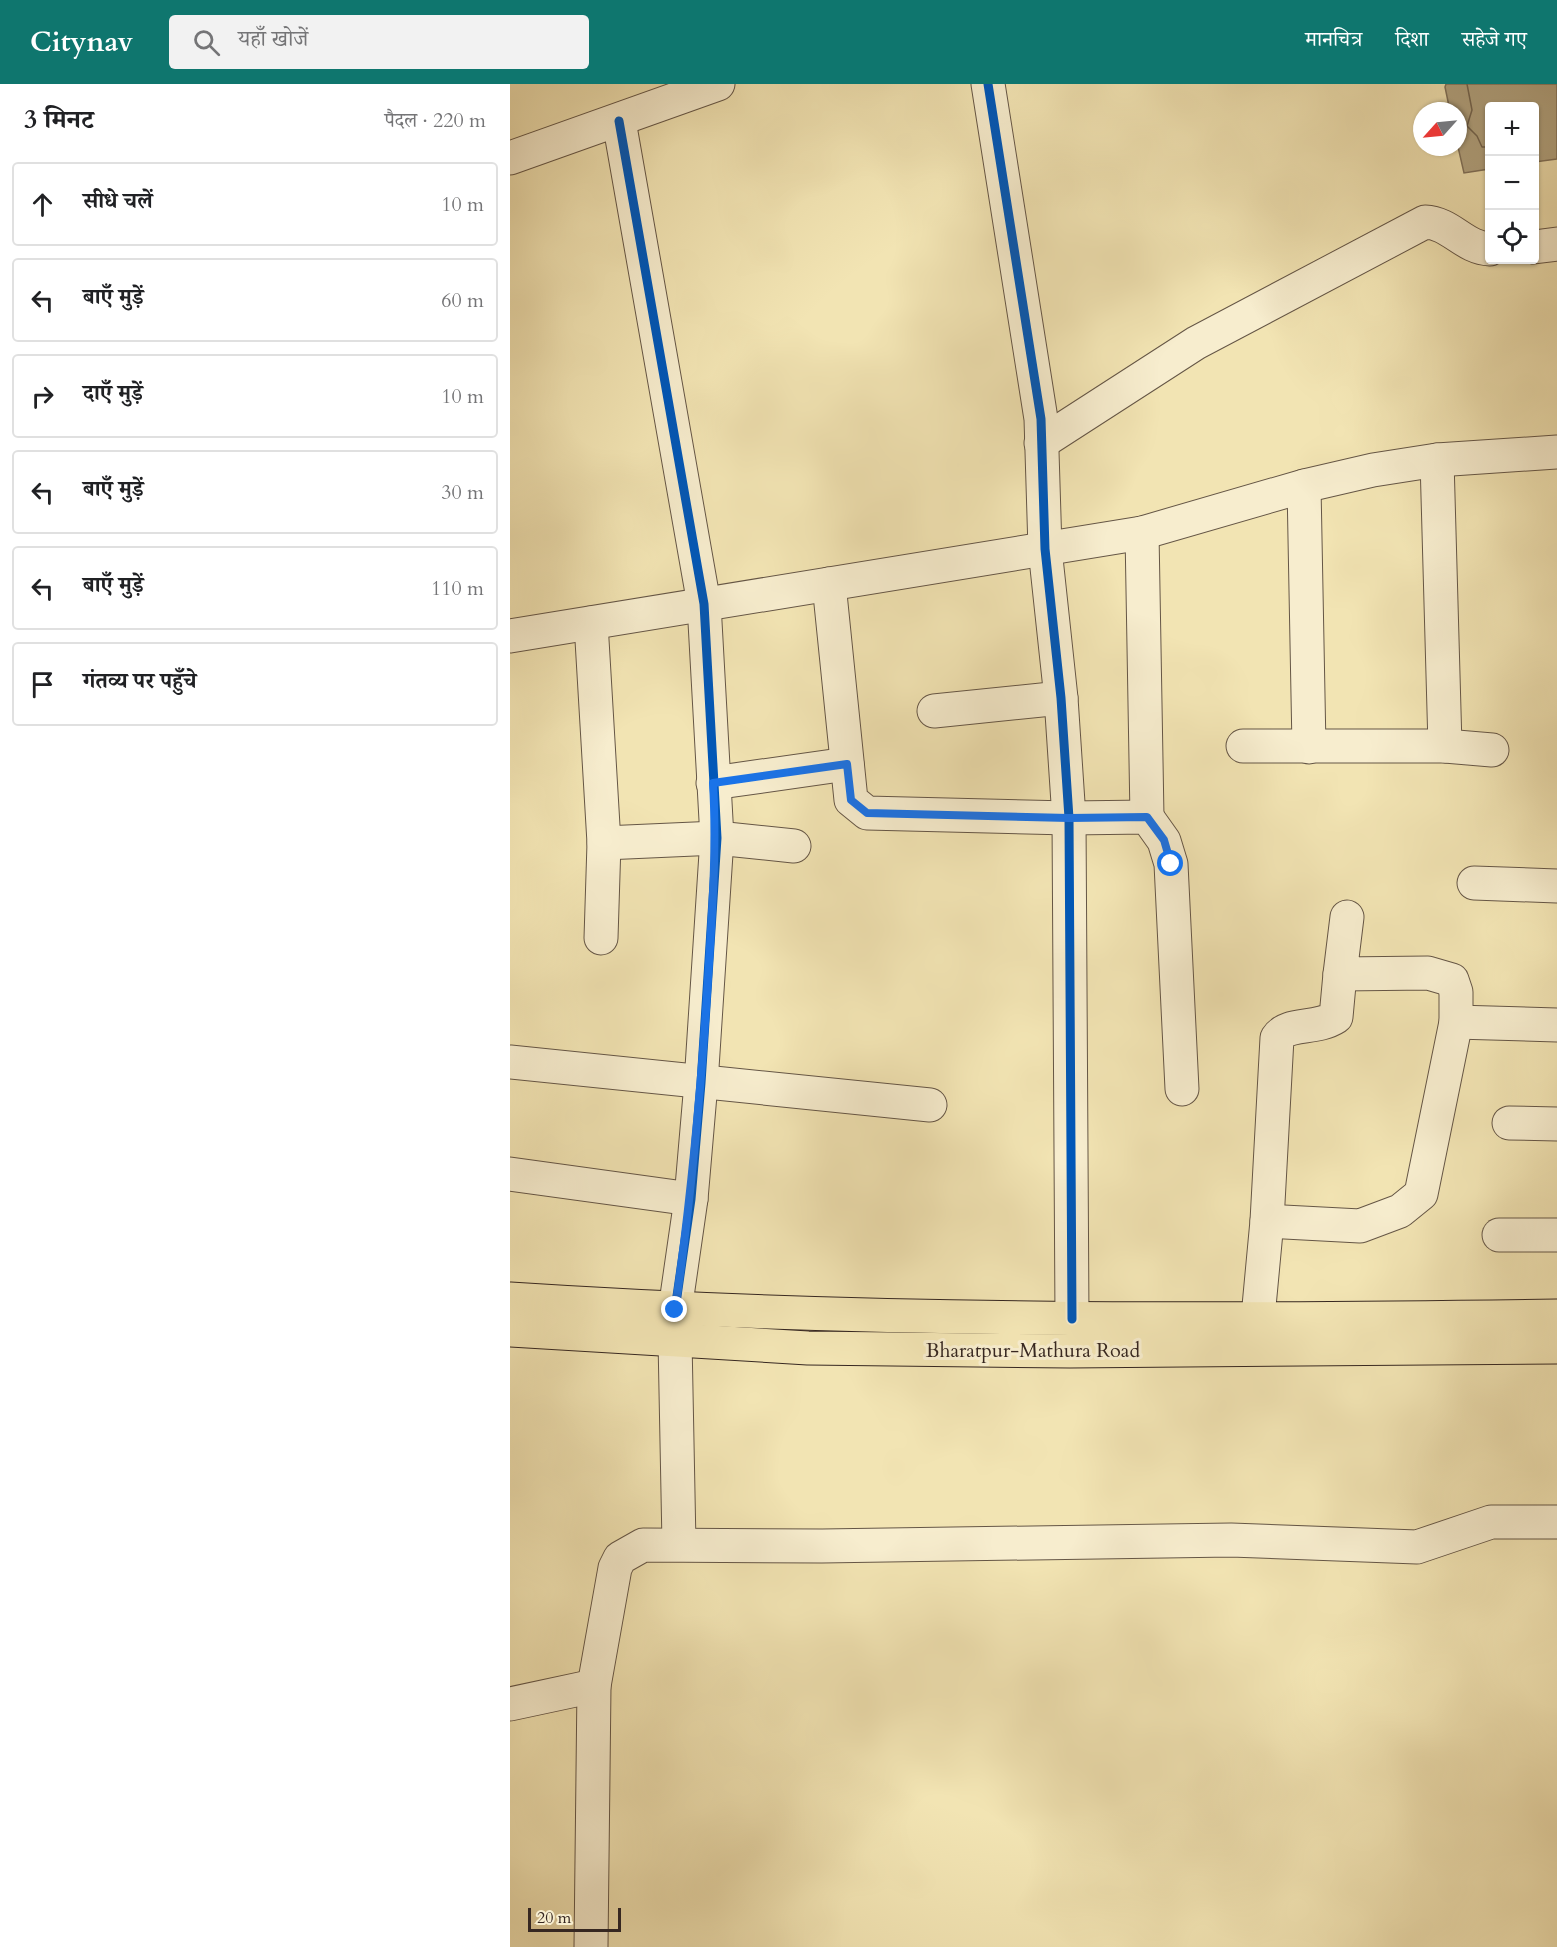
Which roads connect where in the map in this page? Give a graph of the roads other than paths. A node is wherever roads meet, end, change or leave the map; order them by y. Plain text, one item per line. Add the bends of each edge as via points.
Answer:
1 (718, 84) edge
2 (987, 84) edge
3 (619, 121) junction
4 (510, 158) edge
5 (1557, 244) edge
6 (1539, 246) edge
7 (1485, 247) edge
8 (1041, 443) junction
9 (1557, 452) edge
10 (1437, 460) junction
11 (1304, 486) junction
12 (1142, 533) junction
13 (1045, 549) junction
14 (829, 584) junction
15 (704, 604) junction
16 (591, 623) junction
17 (510, 636) edge
18 (1061, 698) junction
19 (934, 711) dead end
20 (1243, 746) dead end
21 (1445, 746) junction
22 (1309, 747) junction
23 (1492, 750) dead end
24 (847, 764) junction
25 (713, 783) junction
26 (1147, 817) junction
27 (1069, 818) junction
28 (717, 838) junction
29 (604, 843) junction
30 (794, 846) dead end
31 (1474, 883) dead end
32 (1557, 886) edge
33 (1347, 917) dead end
34 (601, 938) dead end
35 (1340, 974) junction
36 (1456, 1022) junction
37 (1557, 1025) edge
38 (510, 1062) edge
39 (701, 1083) junction
40 (1182, 1089) dead end
41 (930, 1105) dead end
42 (1509, 1123) dead end
43 (1557, 1124) edge
44 (510, 1174) edge
45 (691, 1199) junction
46 (1267, 1221) junction
47 (1499, 1235) dead end
48 (1557, 1235) edge
49 (510, 1299) edge
50 (811, 1313) junction
51 (1557, 1316) edge
52 (1258, 1317) junction
53 (1072, 1319) junction
54 (675, 1325) junction
55 (510, 1330) edge
56 (1342, 1333) junction
57 (1557, 1347) edge
58 (808, 1348) junction
59 (1557, 1522) edge
60 (679, 1544) junction
61 (594, 1686) junction
62 (510, 1704) edge
63 (591, 1947) edge

1 - 3 street
2 - 8 street via 1023,297
3 - 4 street
3 - 15 street
5 - 6 street
7 - 8 street via 1465,241 1446,226 1425,222 1196,343
8 - 13 street
9 - 10 street
10 - 11 street
10 - 21 street
11 - 12 street
11 - 22 street
12 - 13 street
12 - 26 street
13 - 14 street
13 - 18 street
14 - 15 street
14 - 24 street
15 - 16 street
15 - 25 street
16 - 17 street
16 - 29 street
18 - 19 street
18 - 27 street
20 - 22 street
21 - 22 street
21 - 23 street
24 - 25 street
24 - 27 street via 851,800 867,813
25 - 28 street
26 - 27 street
26 - 40 street via 1164,840 1171,864
27 - 53 street
28 - 29 street
28 - 30 street
28 - 39 street
29 - 34 street
31 - 32 street
33 - 35 street
35 - 36 street via 1443,975 1452,980
35 - 46 street via 1336,1017 1314,1027 1290,1027 1277,1038
36 - 37 street
36 - 46 street via 1420,1194 1400,1211 1360,1226
38 - 39 street
39 - 41 street
39 - 45 street
42 - 43 street
44 - 45 street
45 - 54 street
46 - 52 street
47 - 48 street
49 - 54 highway, Bharatpur-Mathura Road
50 - 53 highway, Bharatpur-Mathura Road
50 - 54 highway, Bharatpur-Mathura Road
50 - 58 highway
51 - 56 highway, Bharatpur-Mathura Road
52 - 53 highway, Bharatpur-Mathura Road
52 - 56 highway, Bharatpur-Mathura Road
54 - 55 highway, Bharatpur-Mathura Road
54 - 58 highway, Bharatpur-Mathura Road
54 - 60 street
56 - 57 highway, Bharatpur-Mathura Road
56 - 58 highway, Bharatpur-Mathura Road via 1070,1351
59 - 60 street via 1491,1522 1417,1547 1231,1540 822,1546
60 - 61 street via 643,1545 620,1558
61 - 62 street
61 - 63 street

